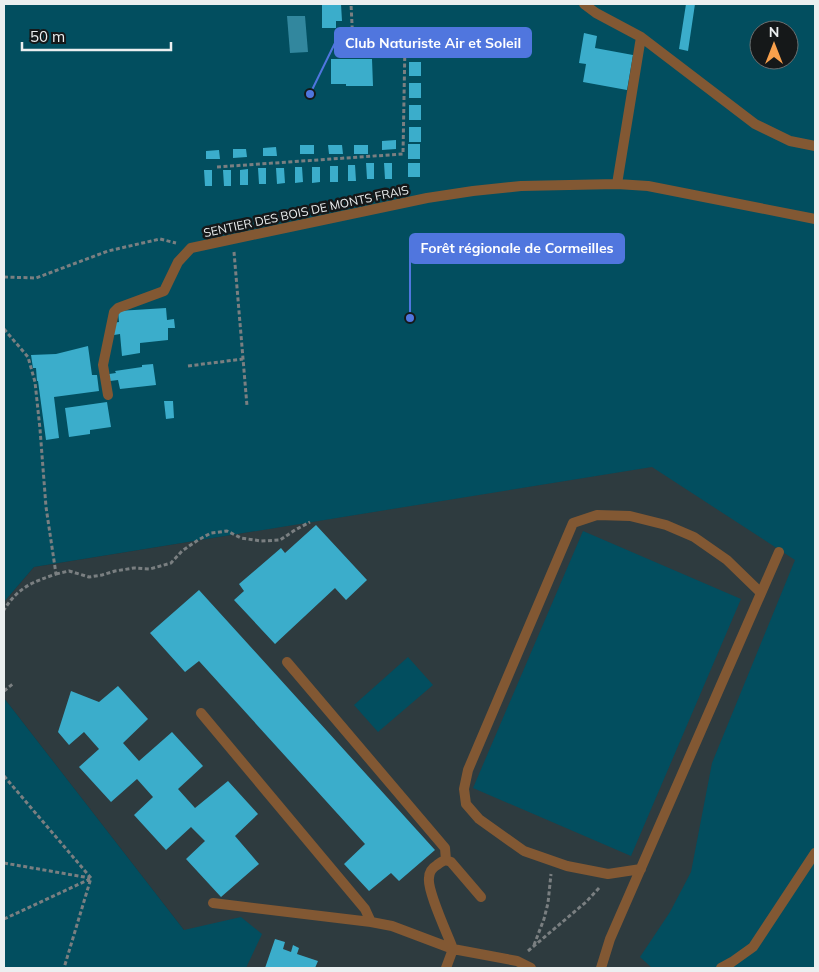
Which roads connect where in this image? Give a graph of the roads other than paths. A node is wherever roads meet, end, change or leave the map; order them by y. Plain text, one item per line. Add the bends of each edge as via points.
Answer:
1 (584, 4) edge
2 (641, 37) junction
3 (815, 146) edge
4 (617, 184) junction
5 (815, 218) edge
6 (108, 395) dead end
7 (779, 552) dead end
8 (761, 593) junction
9 (287, 662) dead end
10 (201, 713) dead end
11 (815, 853) edge
12 (446, 860) junction
13 (641, 869) junction
14 (481, 897) dead end
15 (213, 903) dead end
16 (371, 922) junction
17 (453, 949) junction
18 (446, 968) edge
19 (531, 968) edge
20 (601, 968) edge
21 (721, 968) edge

1 - 2 lane
2 - 3 lane via 755,124 790,141
2 - 4 lane
4 - 5 lane, SENTIER DES BOIS DE MONTS FRAIS via 648,186
4 - 6 lane, SENTIER DES BOIS DE MONTS FRAIS via 521,186 473,191 191,248 178,262 164,291 114,312 103,366
7 - 8 lane
8 - 13 lane
8 - 13 lane via 728,560 694,537 666,525 630,516 597,515 573,522 468,770 464,789 466,804 479,819 524,852 567,866 608,874
9 - 12 lane via 445,848
10 - 16 lane via 365,909
11 - 21 lane via 753,947
12 - 14 lane
12 - 17 lane via 432,868 429,878 430,889
13 - 20 lane
15 - 16 lane
16 - 17 lane via 392,926
17 - 18 lane
17 - 19 lane via 517,961

